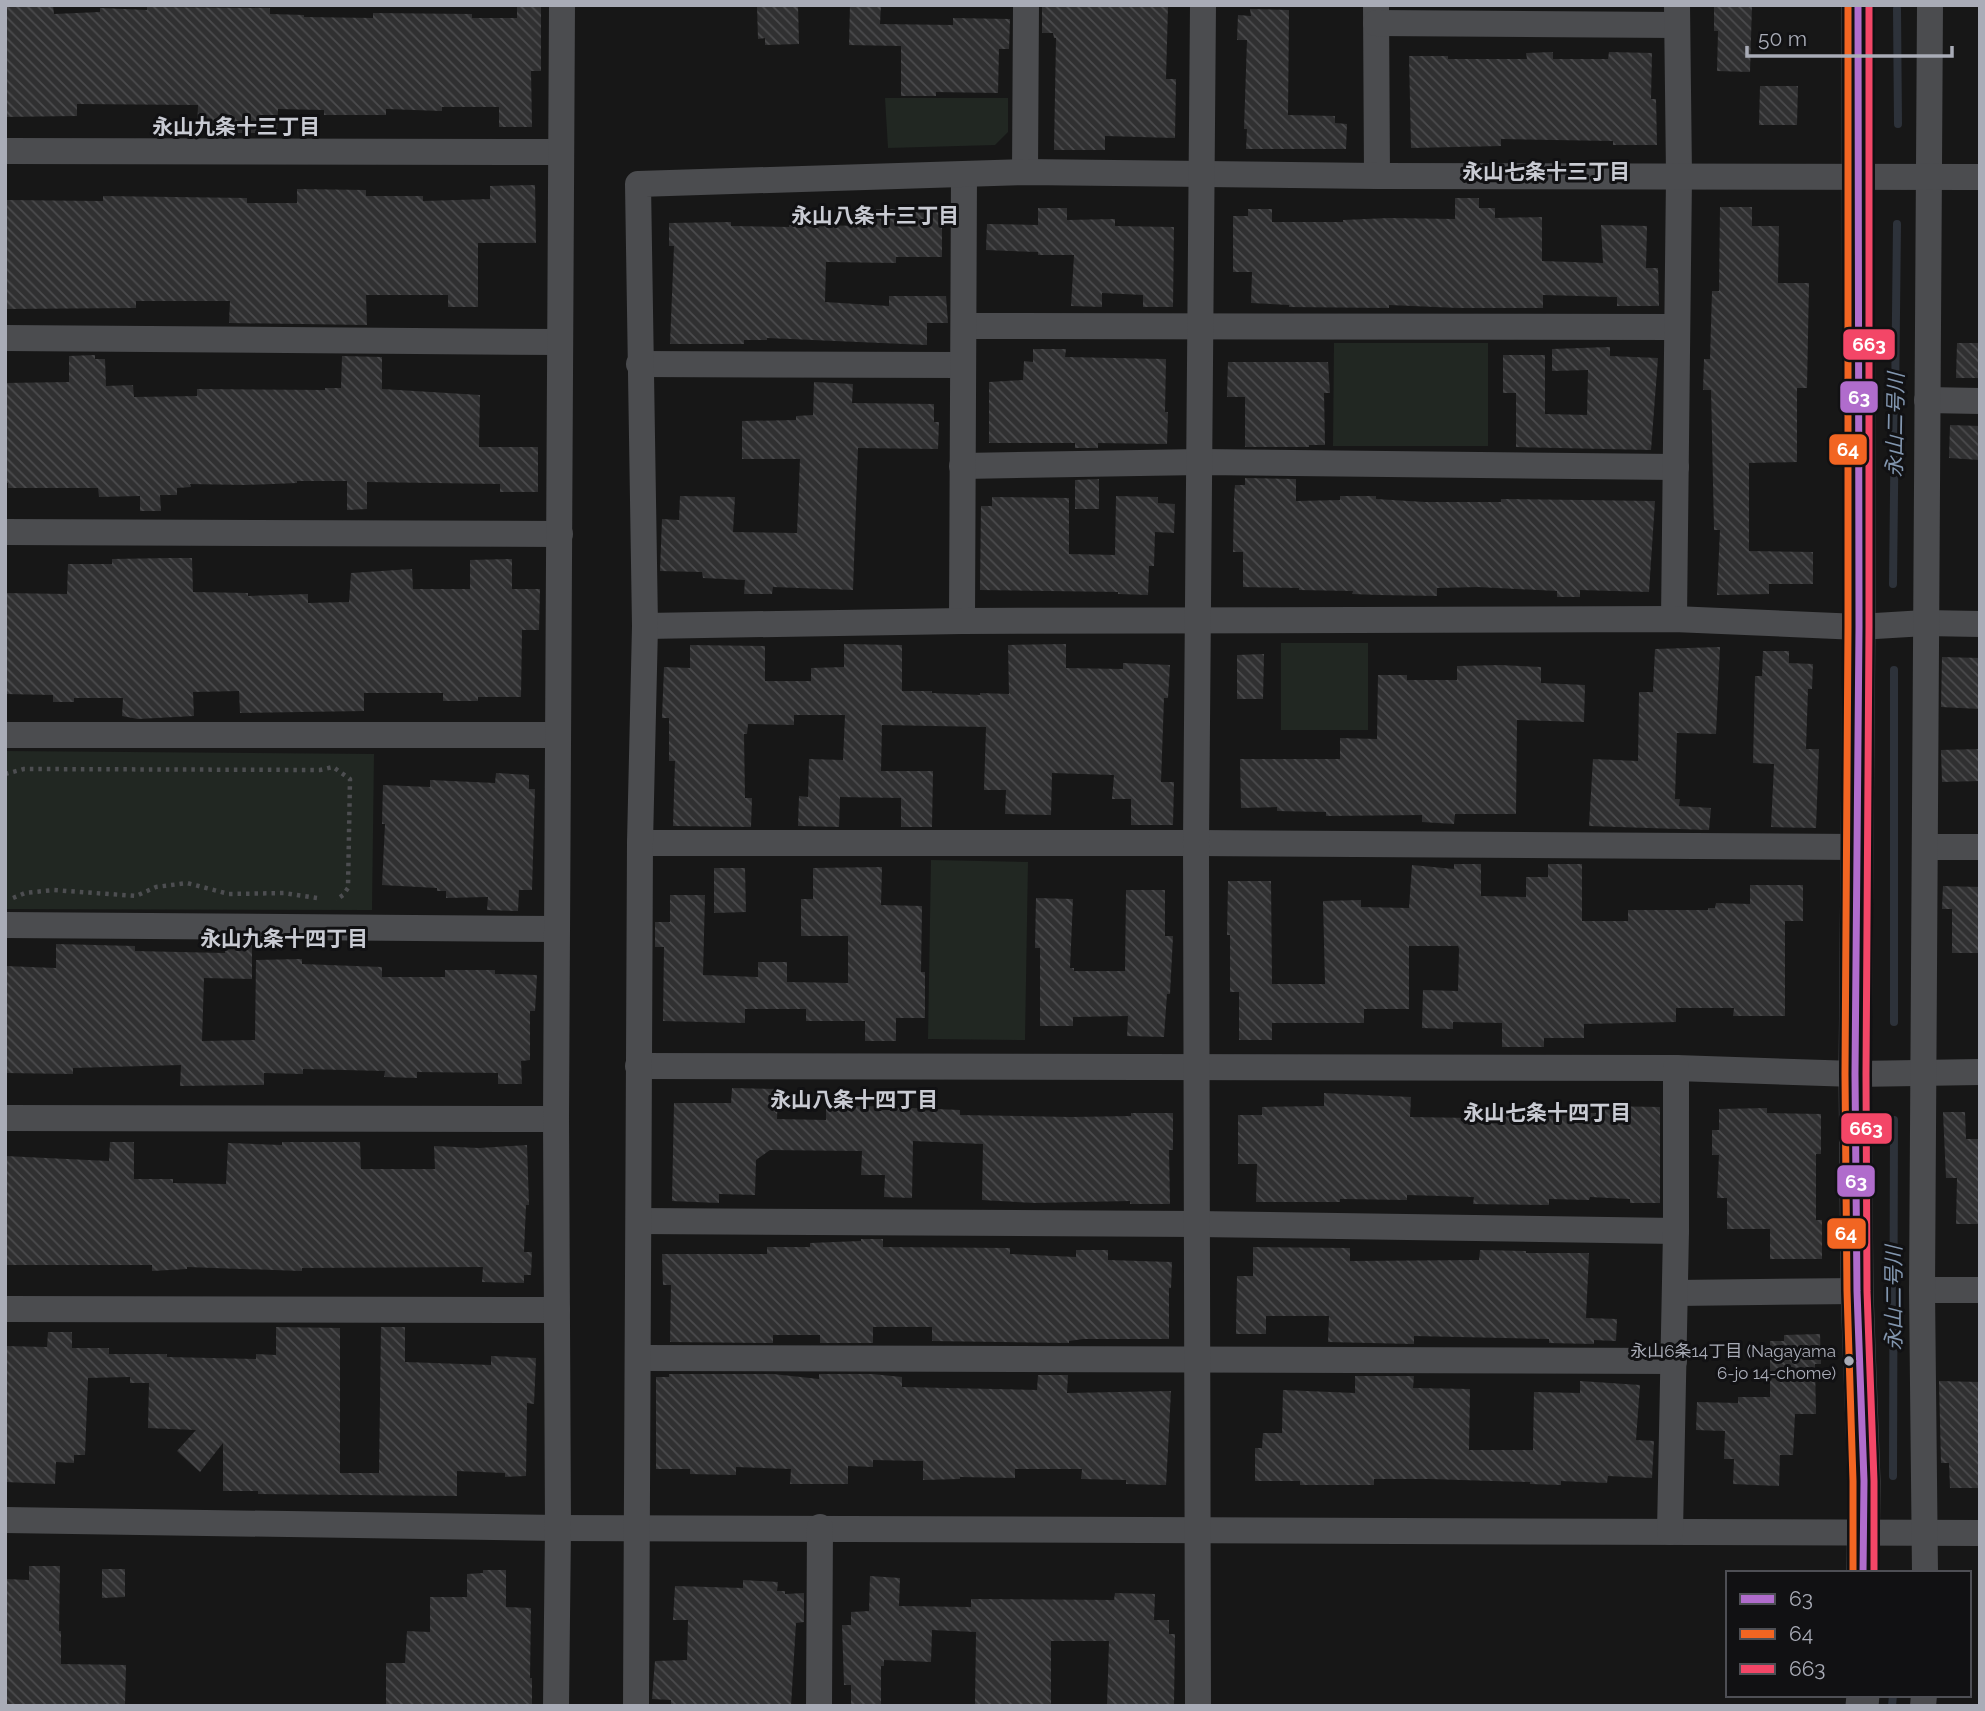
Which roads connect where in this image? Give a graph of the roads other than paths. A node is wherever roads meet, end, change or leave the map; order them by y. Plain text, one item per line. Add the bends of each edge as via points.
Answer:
1 (562, 5) edge
2 (1026, 5) edge
3 (1203, 5) edge
4 (1858, 5) edge
5 (1930, 5) edge
6 (1376, 14) edge
7 (1676, 15) edge
8 (5, 151) edge
9 (561, 152) junction
10 (1025, 172) junction
11 (1202, 173) junction
12 (964, 175) junction
13 (1377, 176) junction
14 (1679, 176) junction
15 (1857, 177) junction
16 (1927, 177) junction
17 (1980, 177) edge
18 (965, 326) junction
19 (1201, 326) junction
20 (1677, 327) junction
21 (5, 338) edge
22 (559, 342) junction
23 (639, 364) junction
24 (962, 365) junction
25 (1927, 400) junction
26 (1980, 401) edge
27 (1200, 462) junction
28 (962, 466) junction
29 (1676, 467) junction
30 (5, 532) edge
31 (560, 534) junction
32 (1674, 619) junction
33 (1200, 620) junction
34 (962, 621) junction
35 (1925, 624) junction
36 (1980, 624) edge
37 (645, 626) junction
38 (1859, 627) junction
39 (5, 735) edge
40 (558, 735) junction
41 (640, 843) junction
42 (1196, 843) junction
43 (1926, 846) junction
44 (1980, 847) edge
45 (1857, 848) junction
46 (5, 925) edge
47 (557, 929) junction
48 (638, 1066) junction
49 (1197, 1068) junction
50 (1676, 1068) junction
51 (1980, 1072) edge
52 (1923, 1073) junction
53 (1855, 1074) junction
54 (5, 1118) edge
55 (555, 1119) junction
56 (639, 1221) junction
57 (1196, 1224) junction
58 (1676, 1231) junction
59 (1923, 1290) junction
60 (1980, 1290) edge
61 (1857, 1291) junction
62 (1676, 1293) junction
63 (5, 1309) edge
64 (557, 1310) junction
65 (639, 1358) junction
66 (1198, 1359) junction
67 (1674, 1361) junction
68 (5, 1520) edge
69 (636, 1527) junction
70 (820, 1527) junction
71 (558, 1528) junction
72 (1199, 1530) junction
73 (1670, 1532) junction
74 (1864, 1532) junction
75 (1925, 1532) junction
76 (1980, 1532) edge
77 (1863, 1571) edge
78 (1925, 1571) edge
79 (556, 1706) edge
80 (636, 1706) edge
81 (819, 1706) edge
82 (1198, 1706) edge

1 - 9 street
2 - 10 street
3 - 11 street
4 - 15 street
5 - 16 street
6 - 7 street
6 - 13 street
7 - 14 street
8 - 9 street
9 - 22 street
10 - 11 street
10 - 12 street
11 - 13 street
11 - 19 street
12 - 18 street
12 - 23 street via 638,184
13 - 14 street
14 - 15 street
14 - 20 street
15 - 16 street
15 - 38 street
16 - 17 street
16 - 25 street
18 - 19 street
18 - 24 street
19 - 20 street
19 - 27 street
20 - 29 street
21 - 22 street
22 - 31 street
23 - 24 street
23 - 37 street
24 - 28 street
25 - 26 street
25 - 35 street
27 - 28 street
27 - 29 street
27 - 33 street
28 - 34 street
29 - 32 street
30 - 31 street
31 - 40 street
32 - 33 street
32 - 38 street
33 - 34 street
33 - 42 street
34 - 37 street
35 - 36 street
35 - 38 street
35 - 43 street
37 - 41 street
38 - 45 street
39 - 40 street
40 - 47 street
41 - 42 street
41 - 48 street
42 - 45 street
42 - 49 street
43 - 44 street
43 - 52 street
45 - 53 street
46 - 47 street
47 - 55 street
48 - 49 street
48 - 56 street
49 - 50 street
49 - 57 street
50 - 53 street
50 - 58 street
51 - 52 street
52 - 53 street
52 - 59 street
53 - 61 street
54 - 55 street
55 - 64 street
56 - 57 street
56 - 65 street
57 - 58 street
57 - 66 street
58 - 62 street
59 - 60 street
59 - 75 street
61 - 62 street
61 - 74 street
62 - 67 street
63 - 64 street
64 - 71 street
65 - 66 street
65 - 69 street
66 - 67 street
66 - 72 street
67 - 73 street
68 - 71 street
69 - 70 street
69 - 71 street
69 - 80 street
70 - 72 street
70 - 81 street
71 - 79 street
72 - 73 street
72 - 82 street
73 - 74 street
74 - 75 street
74 - 77 street
75 - 76 street
75 - 78 street

